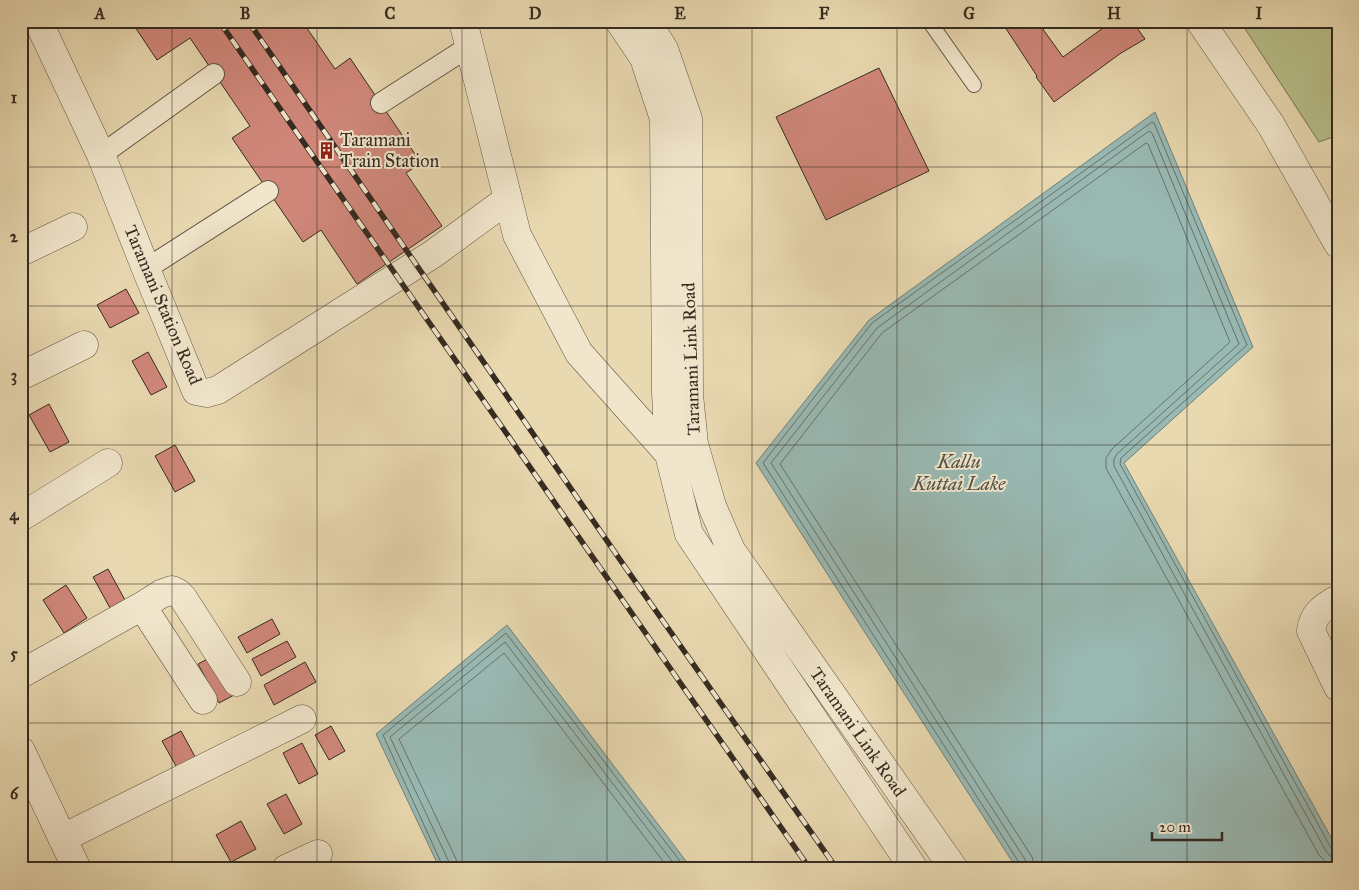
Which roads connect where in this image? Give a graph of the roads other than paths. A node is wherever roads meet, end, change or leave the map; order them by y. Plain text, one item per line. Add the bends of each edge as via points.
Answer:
1 (38, 21) edge
2 (619, 21) edge
3 (646, 21) edge
4 (929, 21) edge
5 (1200, 21) edge
6 (466, 34) edge
7 (214, 74) dead end
8 (974, 85) dead end
9 (381, 103) dead end
10 (102, 155) junction
11 (268, 191) dead end
12 (508, 199) junction
13 (73, 227) dead end
14 (1338, 244) edge
15 (21, 252) edge
16 (146, 269) junction
17 (84, 345) dead end
18 (21, 376) edge
19 (682, 449) junction
20 (108, 463) dead end
21 (21, 517) edge
22 (1338, 599) edge
23 (142, 606) junction
24 (21, 674) edge
25 (237, 682) dead end
26 (1338, 687) edge
27 (203, 700) dead end
28 (302, 719) dead end
29 (21, 751) edge
30 (63, 838) junction
31 (318, 854) dead end
32 (78, 869) edge
33 (286, 869) edge
34 (914, 869) edge
35 (954, 869) edge

1 - 10 street, Taramani Station Road
2 - 19 street, Taramani Link Road via 644,58 664,118 666,392
3 - 19 street, Taramani Link Road via 664,49 688,119 689,396
4 - 8 lane
5 - 14 street via 1272,125
6 - 9 street
6 - 12 street
7 - 10 street
10 - 16 street, Taramani Station Road
11 - 16 street
12 - 16 street, Taramani Station Road via 433,254 218,390 207,393 196,391
12 - 19 street via 517,235 579,353
13 - 15 street
17 - 18 street
19 - 34 street, Taramani Link Road via 689,534
19 - 35 street, Taramani Link Road via 712,506 730,550
20 - 21 street
22 - 26 street via 1316,614 1311,631
23 - 24 street
23 - 25 street via 167,590 178,593
23 - 27 street
28 - 30 street
29 - 30 street
30 - 32 street
31 - 33 street

